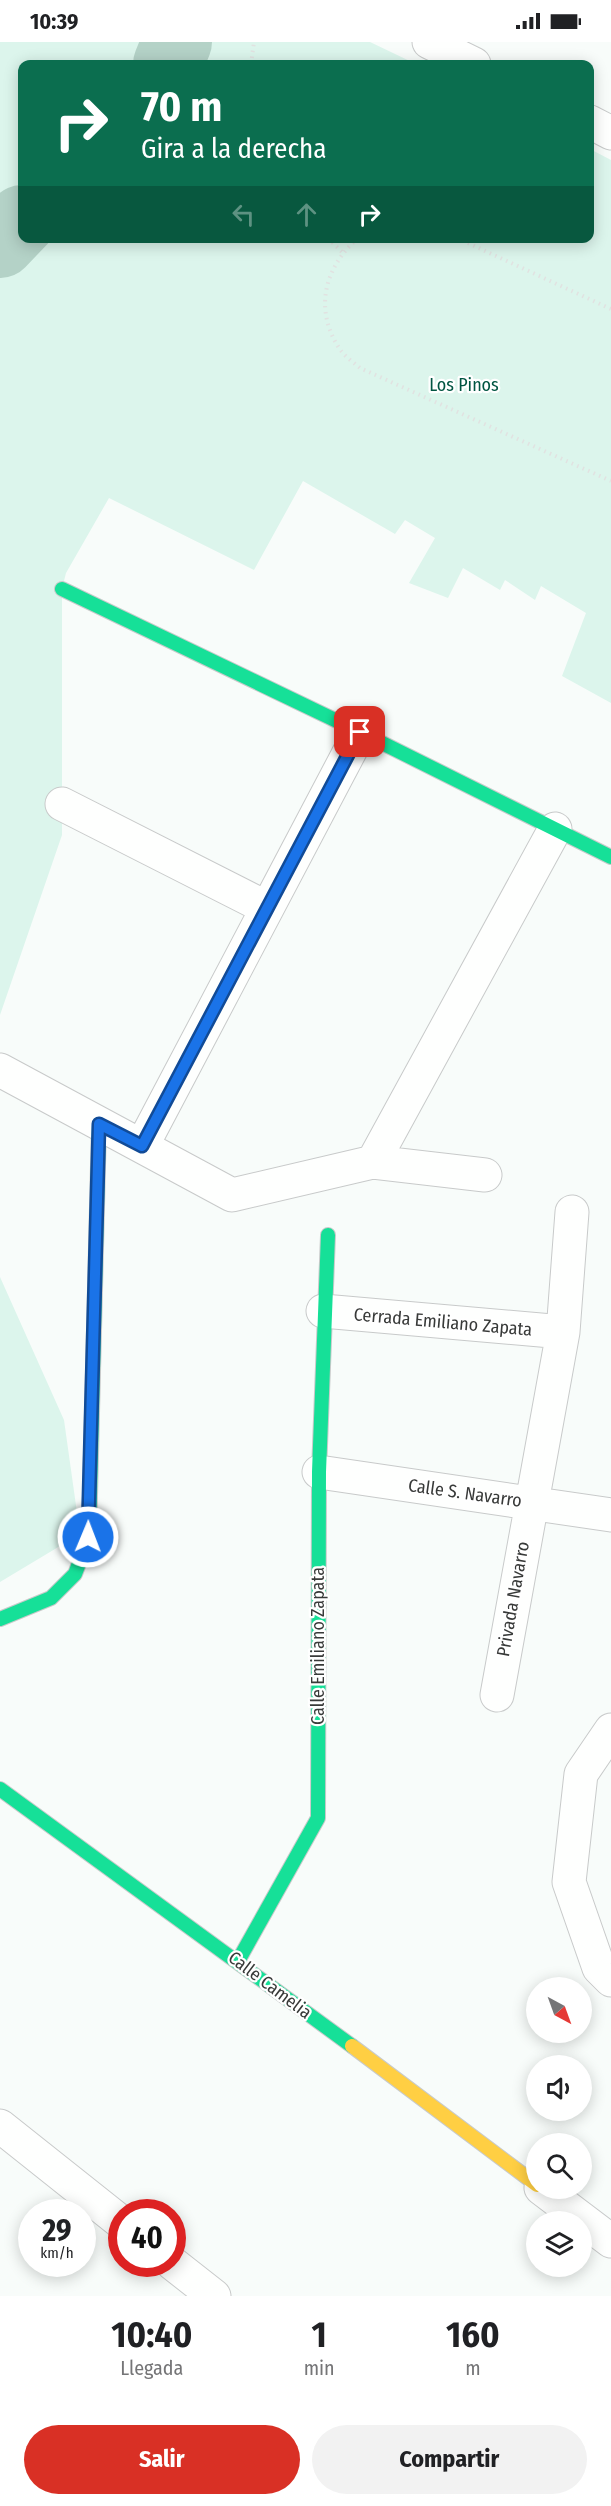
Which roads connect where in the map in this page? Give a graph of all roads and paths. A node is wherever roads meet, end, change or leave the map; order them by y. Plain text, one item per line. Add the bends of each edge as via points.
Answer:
1 (254, 42) edge
2 (429, 42) edge
3 (252, 60) edge
4 (466, 60) edge
5 (594, 124) edge
6 (611, 133) edge
7 (333, 243) edge
8 (352, 243) edge
9 (468, 243) edge
10 (342, 252) junction
11 (611, 309) edge
12 (611, 481) edge
13 (62, 589) dead end
14 (360, 732) junction
15 (62, 804) dead end
16 (555, 830) junction
17 (611, 857) edge
18 (267, 908) junction
19 (0, 1070) edge
20 (99, 1124) junction
21 (142, 1146) junction
22 (373, 1162) junction
23 (485, 1175) dead end
24 (572, 1212) dead end
25 (328, 1235) dead end
26 (323, 1311) junction
27 (563, 1332) junction
28 (319, 1472) junction
29 (530, 1503) junction
30 (611, 1515) edge
31 (0, 1619) edge
32 (497, 1695) dead end
33 (611, 1730) edge
34 (0, 1789) edge
35 (238, 1961) junction
36 (611, 1980) edge
37 (0, 2126) edge
38 (526, 2178) edge
39 (556, 2199) edge
40 (108, 2212) edge
41 (611, 2241) edge
42 (186, 2274) edge
43 (214, 2296) edge

1 - 3 path
2 - 4 street
5 - 6 street
7 - 10 path
8 - 10 path
9 - 11 path
10 - 12 path via 329,275 324,301 328,327 340,350 360,368
13 - 14 street
14 - 16 street
14 - 18 street
15 - 18 street
16 - 17 street
16 - 22 street
18 - 21 street
19 - 20 street
20 - 21 street
20 - 31 street via 88,1537 75,1574 51,1598
21 - 22 street via 232,1195
22 - 23 street
24 - 27 street
25 - 26 street, Calle Emiliano Zapata
26 - 27 street, Cerrada Emiliano Zapata
26 - 28 street, Calle Emiliano Zapata
27 - 29 street
28 - 29 street, Calle S. Navarro
28 - 35 street, Calle Emiliano Zapata via 318,1818
29 - 30 street, Calle S. Navarro
29 - 32 street, Privada Navarro
33 - 36 street via 581,1774 570,1882 598,1968
34 - 35 street, Calle Camelia
35 - 38 street, Calle Camelia
37 - 40 street
39 - 41 street
42 - 43 street

